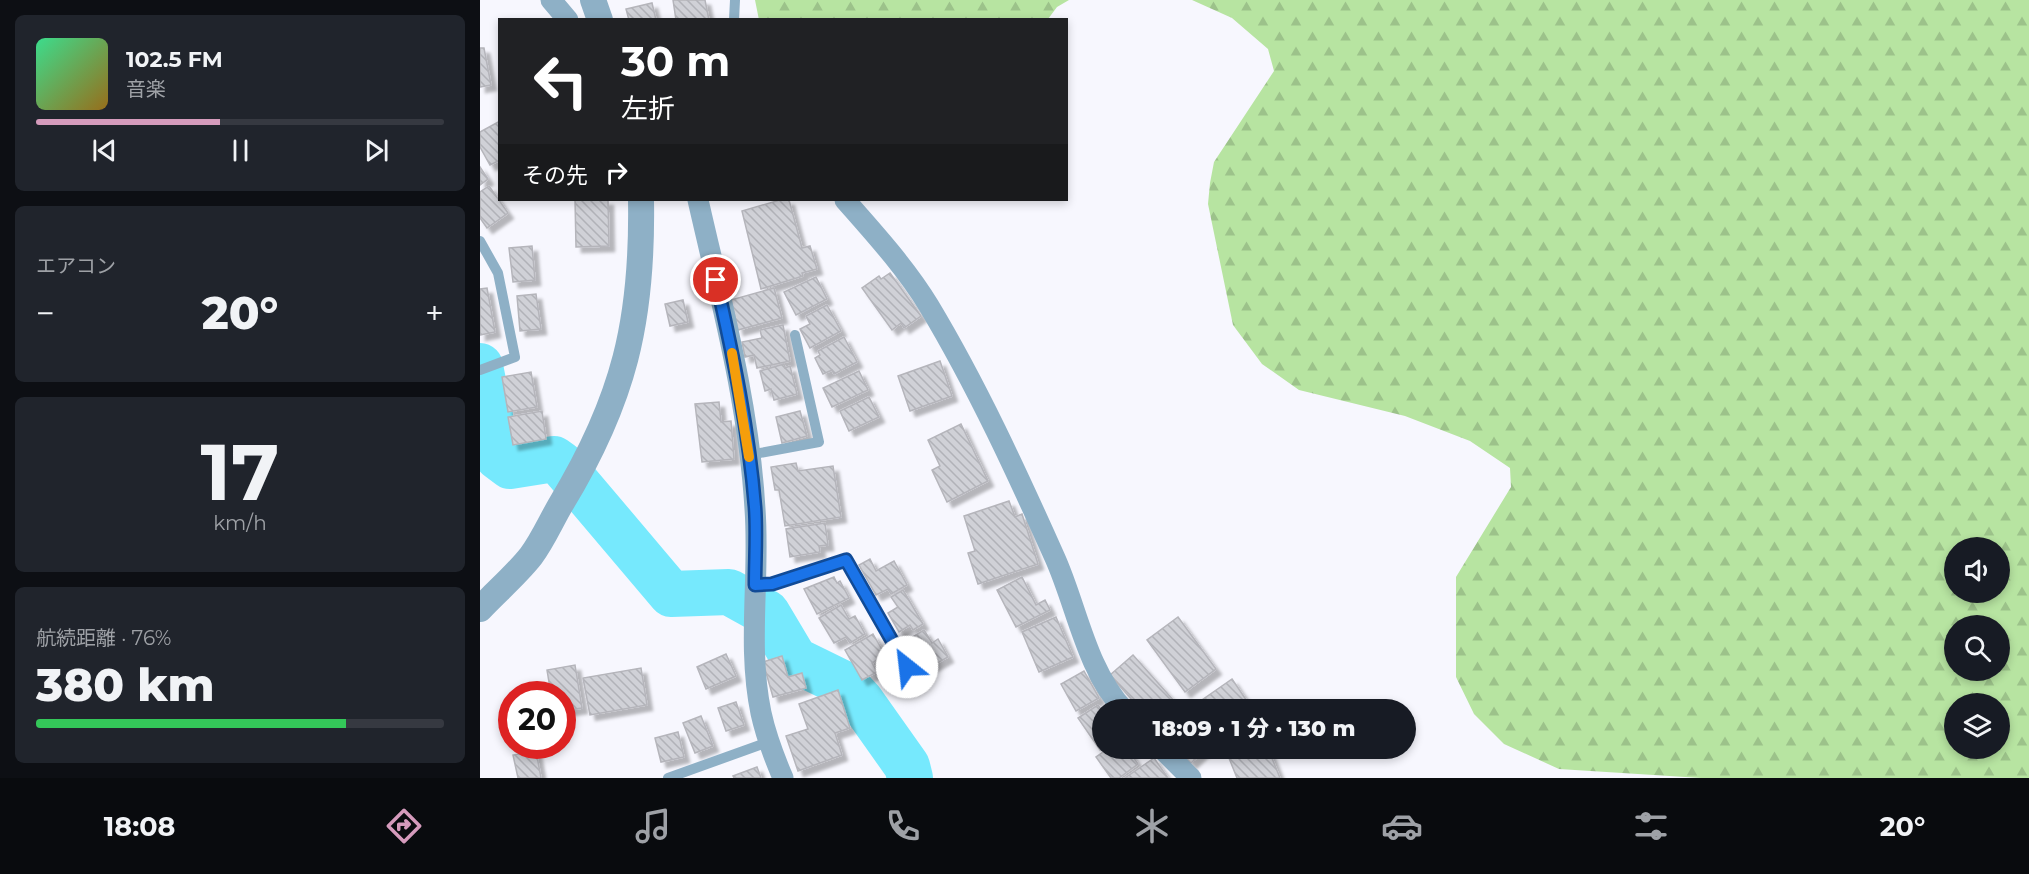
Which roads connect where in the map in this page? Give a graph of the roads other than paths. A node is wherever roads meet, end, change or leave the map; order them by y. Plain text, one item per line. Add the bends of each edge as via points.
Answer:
1 (552, 0) edge
2 (735, 0) edge
3 (566, 18) edge
4 (734, 18) edge
5 (641, 201) edge
6 (698, 201) edge
7 (846, 201) edge
8 (480, 241) edge
9 (795, 335) dead end
10 (480, 370) edge
11 (749, 455) junction
12 (755, 602) junction
13 (480, 609) edge
14 (907, 667) dead end
15 (1116, 699) edge
16 (768, 742) junction
17 (1172, 759) edge
18 (668, 778) edge
19 (783, 778) edge
20 (1191, 778) edge

1 - 3 street
2 - 4 lane
5 - 13 street via 642,259 634,328 613,405 586,463 531,555
6 - 11 street via 730,341
7 - 15 street via 928,305 994,427 1056,560 1098,672
8 - 10 lane via 498,273 514,357
9 - 11 lane via 819,442
11 - 12 street via 755,509
12 - 14 lane via 772,584 846,560
12 - 16 street via 761,712
16 - 18 lane
16 - 19 street
17 - 20 street

